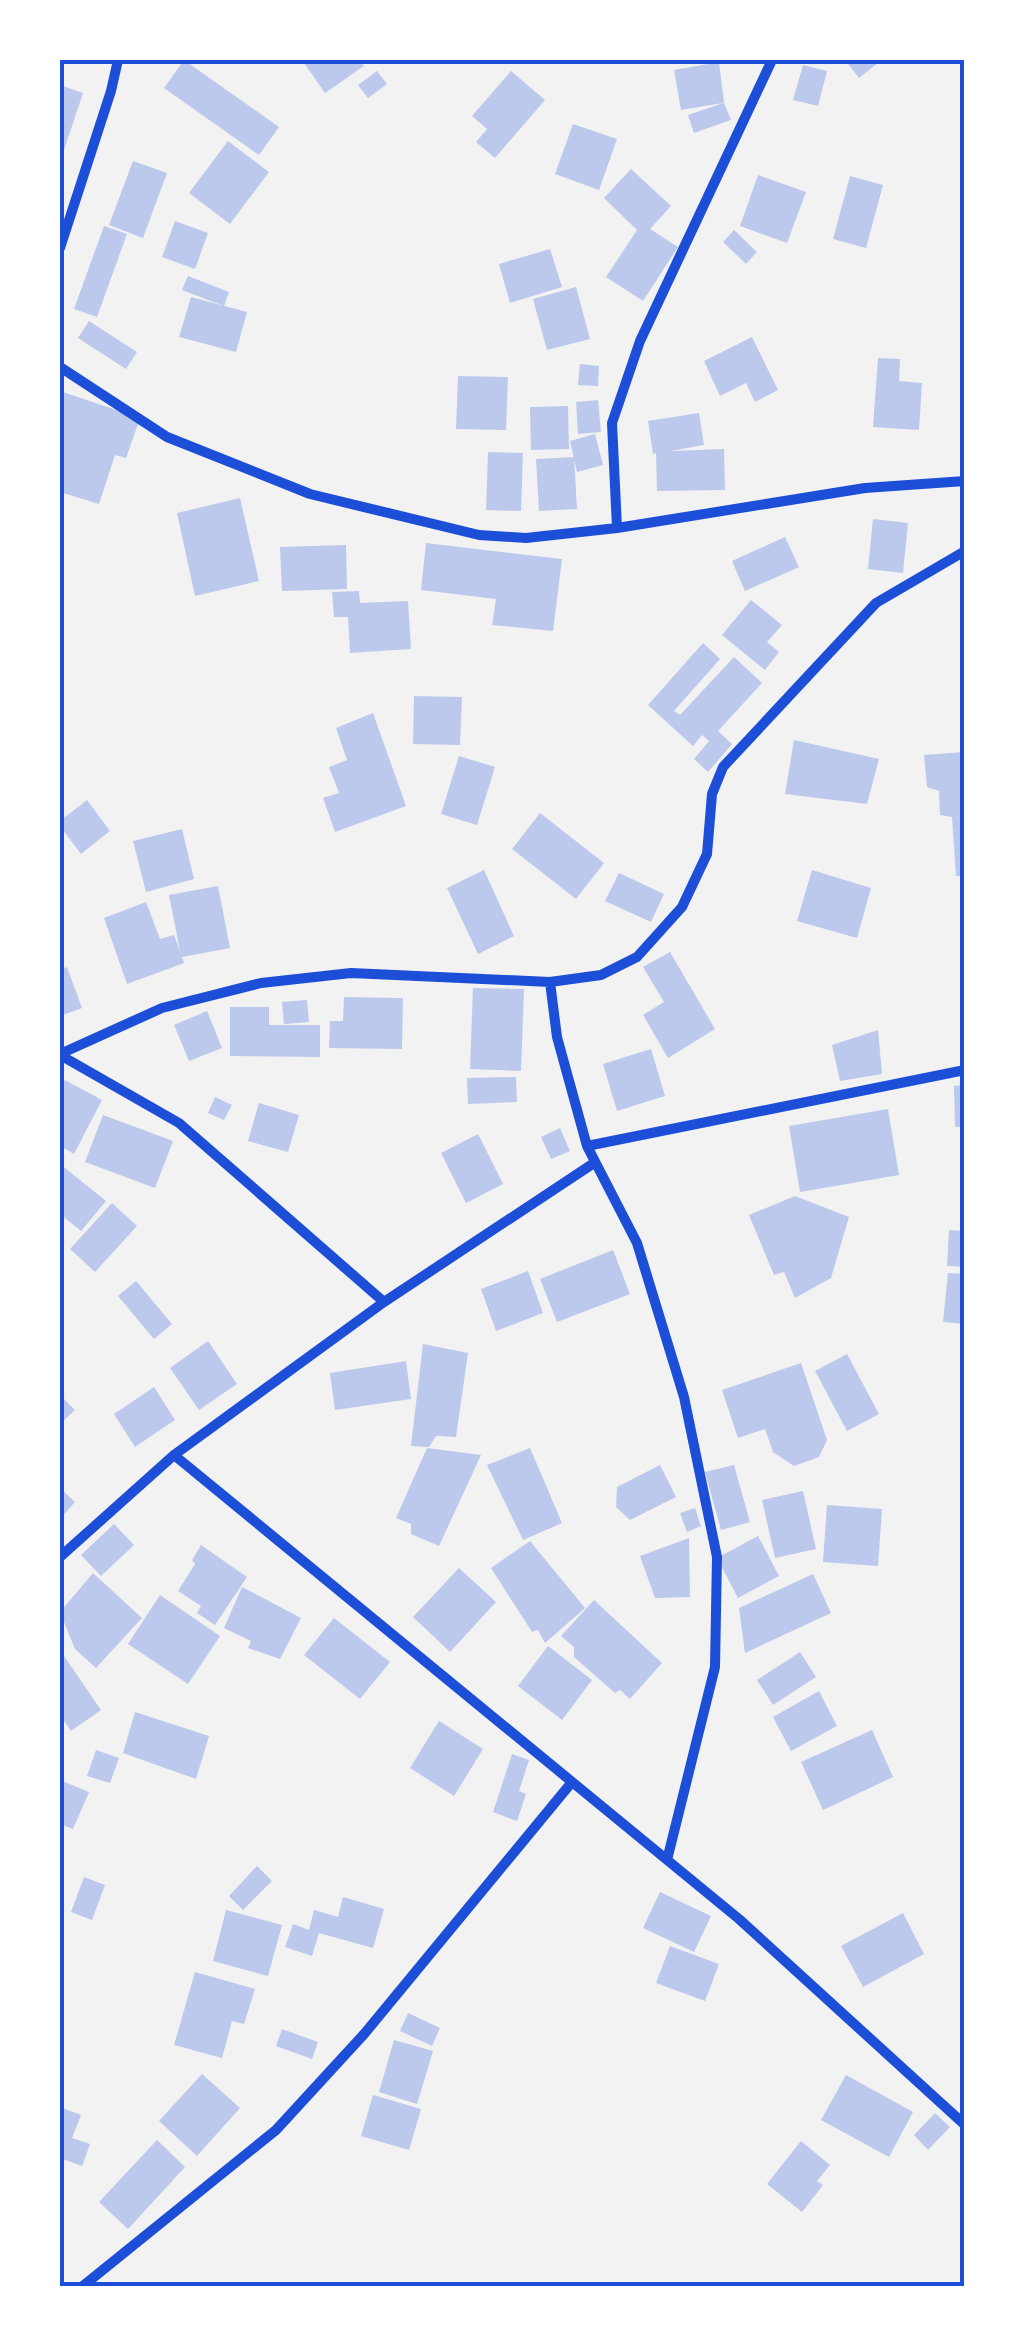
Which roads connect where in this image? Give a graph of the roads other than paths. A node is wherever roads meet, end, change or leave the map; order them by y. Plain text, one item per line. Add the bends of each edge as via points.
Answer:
1 (118, 60) edge
2 (772, 60) edge
3 (60, 248) edge
4 (60, 367) edge
5 (965, 481) edge
6 (617, 528) junction
7 (965, 550) edge
8 (550, 982) junction
9 (60, 1054) edge
10 (965, 1070) edge
11 (587, 1146) junction
12 (594, 1163) junction
13 (384, 1302) junction
14 (174, 1455) junction
15 (60, 1557) edge
16 (572, 1782) junction
17 (667, 1860) junction
18 (965, 2125) edge
19 (82, 2286) edge

1 - 3 street
2 - 6 street via 640,341 612,424
4 - 6 street via 168,437 310,494 480,535 526,538
5 - 6 street via 865,488
7 - 8 street via 876,603 722,767 712,794 707,854 682,907 637,957 601,975
8 - 9 street via 351,974 260,983 162,1008
8 - 11 street via 557,1037
9 - 13 street via 179,1122
10 - 11 street
11 - 12 street
12 - 13 street
12 - 17 street via 637,1242 684,1397 716,1557 715,1667
13 - 14 street
14 - 15 street
14 - 16 street
16 - 17 street
16 - 19 street via 365,2034 276,2130
17 - 18 street

